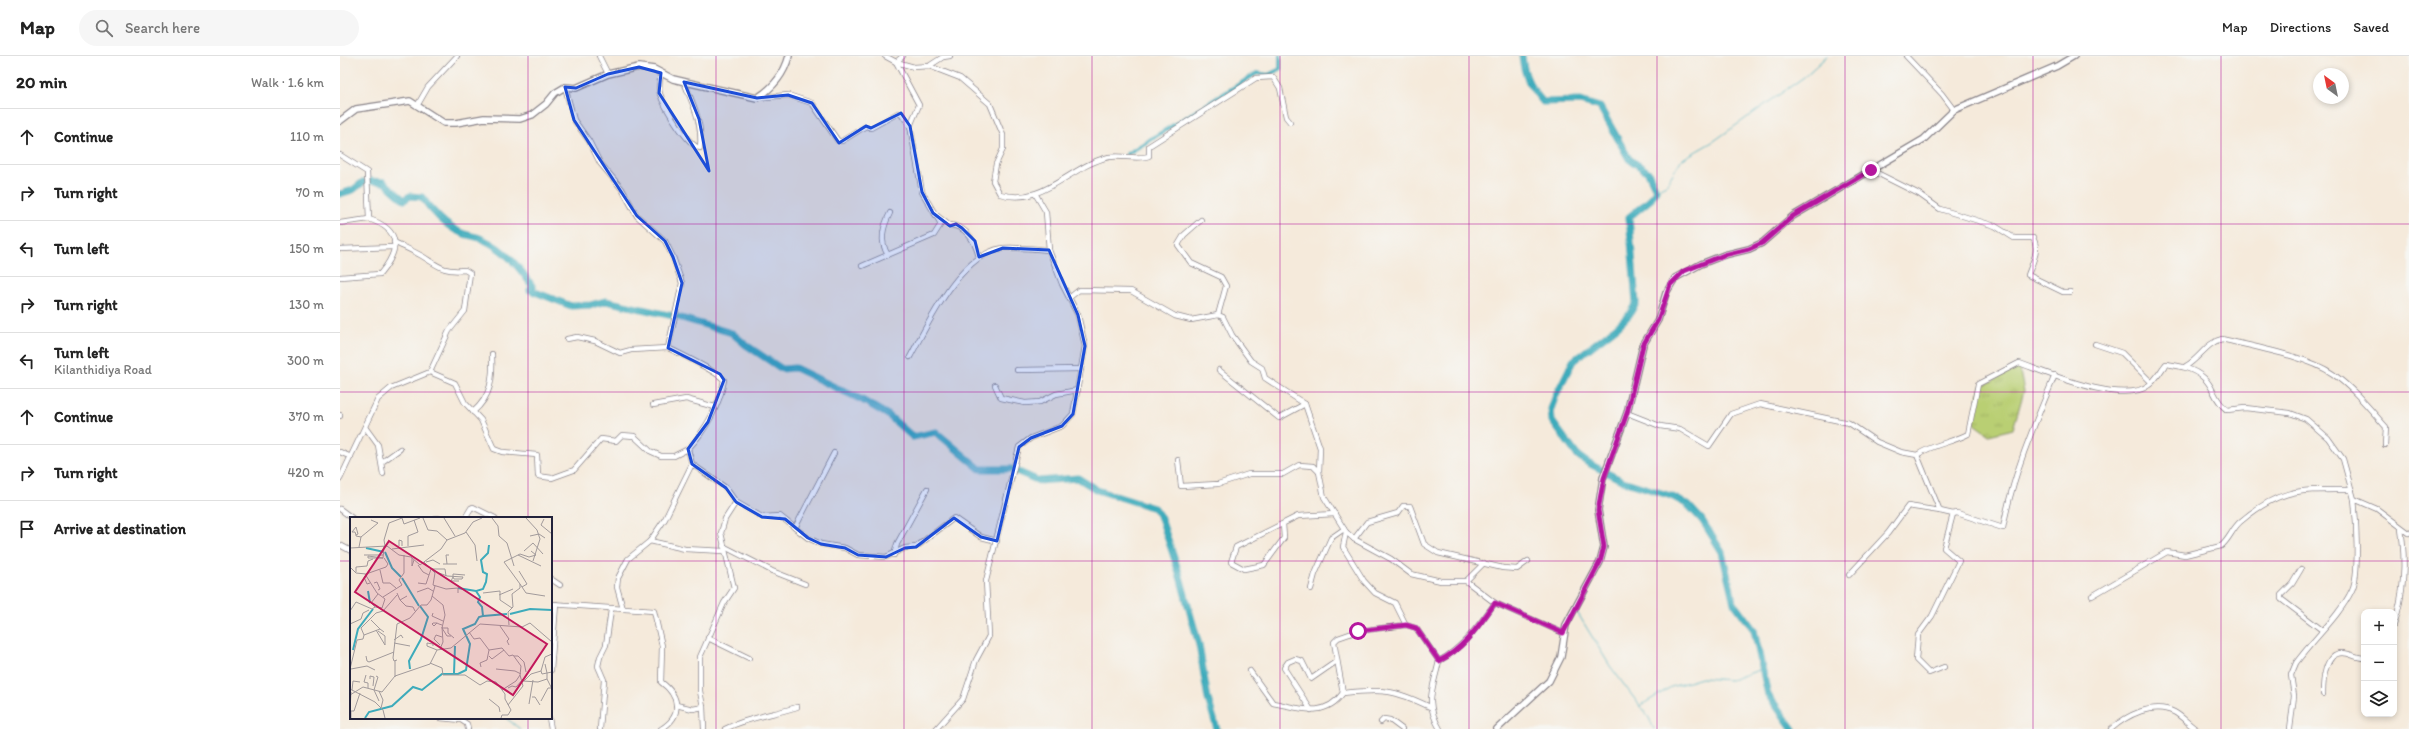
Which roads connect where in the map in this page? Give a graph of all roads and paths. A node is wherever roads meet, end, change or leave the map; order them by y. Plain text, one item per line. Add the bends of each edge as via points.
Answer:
1 (457, 56) edge
2 (599, 56) edge
3 (789, 56) edge
4 (885, 56) edge
5 (903, 56) edge
6 (950, 56) edge
7 (1906, 56) edge
8 (2074, 56) edge
9 (896, 62) junction
10 (929, 66) junction
11 (661, 73) junction
12 (608, 74) junction
13 (684, 82) junction
14 (565, 87) junction
15 (757, 98) junction
16 (417, 106) junction
17 (1954, 110) junction
18 (340, 120) edge
19 (1290, 122) dead end
20 (910, 126) junction
21 (340, 156) edge
22 (1871, 170) junction
23 (1036, 195) junction
24 (890, 213) dead end
25 (933, 213) junction
26 (369, 219) junction
27 (1200, 220) dead end
28 (340, 223) edge
29 (394, 245) junction
30 (340, 249) edge
31 (1049, 250) junction
32 (888, 255) junction
33 (979, 257) junction
34 (862, 266) dead end
35 (340, 277) edge
36 (2070, 292) dead end
37 (1069, 298) junction
38 (1218, 315) junction
39 (567, 339) dead end
40 (2095, 344) dead end
41 (668, 348) junction
42 (492, 354) dead end
43 (910, 357) dead end
44 (2186, 366) junction
45 (1081, 369) junction
46 (1017, 370) dead end
47 (1219, 370) dead end
48 (430, 372) junction
49 (2055, 375) junction
50 (2151, 382) junction
51 (995, 386) dead end
52 (1078, 390) junction
53 (1305, 404) junction
54 (653, 405) dead end
55 (715, 407) junction
56 (473, 412) junction
57 (1627, 413) junction
58 (366, 427) junction
59 (2385, 445) dead end
60 (400, 449) dead end
61 (688, 449) junction
62 (340, 452) edge
63 (834, 453) dead end
64 (1917, 455) junction
65 (350, 457) junction
66 (1178, 460) dead end
67 (382, 462) junction
68 (692, 464) junction
69 (1319, 472) junction
70 (383, 474) dead end
71 (340, 479) edge
72 (927, 488) dead end
73 (2352, 490) junction
74 (2354, 499) junction
75 (736, 502) junction
76 (340, 509) edge
77 (1940, 511) junction
78 (1335, 514) junction
79 (1953, 514) junction
80 (351, 517) edge
81 (466, 517) edge
82 (493, 517) edge
83 (1283, 524) junction
84 (795, 528) junction
85 (2401, 529) junction
86 (1345, 531) junction
87 (2409, 533) edge
88 (1354, 539) junction
89 (997, 540) junction
90 (650, 541) junction
91 (340, 545) edge
92 (724, 548) junction
93 (350, 550) edge
94 (894, 554) junction
95 (1528, 561) dead end
96 (1484, 563) junction
97 (2300, 569) dead end
98 (1849, 575) dead end
99 (552, 580) edge
100 (1466, 581) junction
101 (806, 584) dead end
102 (560, 585) dead end
103 (1311, 589) dead end
104 (2092, 596) dead end
105 (1495, 603) junction
106 (553, 604) edge
107 (623, 609) junction
108 (611, 610) junction
109 (2397, 611) edge
110 (1406, 625) junction
111 (2322, 630) junction
112 (1563, 633) junction
113 (552, 637) edge
114 (708, 638) junction
115 (2361, 657) edge
116 (749, 658) dead end
117 (1337, 661) junction
118 (1439, 661) junction
119 (1944, 667) dead end
120 (1250, 671) dead end
121 (1343, 693) junction
122 (2323, 694) dead end
123 (676, 705) junction
124 (704, 707) junction
125 (797, 707) dead end
126 (1430, 707) junction
127 (1310, 710) junction
128 (450, 719) edge
129 (549, 719) edge
130 (1381, 722) dead end
131 (468, 729) edge
132 (551, 729) edge
133 (600, 729) edge
134 (661, 729) edge
135 (704, 729) edge
136 (725, 729) edge
137 (936, 729) edge
138 (1402, 729) edge
139 (1440, 729) edge
140 (1497, 729) edge
141 (2112, 729) edge
142 (2196, 729) edge
143 (2290, 729) edge

1 - 16 street via 428,87
2 - 12 street
3 - 15 street via 779,79
4 - 9 street
5 - 9 street
6 - 10 street via 943,57
7 - 17 street
8 - 17 street via 2057,66
9 - 10 street via 914,67
9 - 20 street via 919,105
10 - 23 street via 960,78 990,104 1002,135 1003,149 996,164 993,181 1000,194 1011,197
11 - 12 street via 639,67
11 - 13 street
11 - 13 street via 659,93 663,101 688,140 700,148 702,134 699,119
12 - 14 street via 576,88
13 - 15 street
14 - 16 street via 532,115 520,119 484,118 444,123
14 - 41 street via 574,120 600,163 622,189 637,216 665,242 673,257 682,283
15 - 20 street via 788,95 812,103 838,141 866,126 871,128 878,125 898,113 901,113
16 - 18 street via 410,101 356,109
17 - 22 street via 1924,139
19 - 23 street via 1286,117 1280,88 1272,77 1256,78 1150,146 1149,156 1110,157 1085,166
20 - 25 street via 922,192
21 - 26 street via 367,172
22 - 36 street via 1918,194 1940,209 1995,226 2014,238 2033,238 2036,250 2028,275 2063,292
22 - 57 street via 1793,216 1762,243 1701,264 1675,278 1668,289 1658,320 1643,345
23 - 31 street via 1046,212
24 - 32 street via 882,235 883,248
25 - 32 street via 941,224 934,235
25 - 33 street via 949,225 956,224 962,228 975,241
26 - 28 street
26 - 29 street via 391,231
27 - 38 street via 1184,235 1178,245 1191,263 1221,277 1226,286
29 - 30 street
29 - 35 street via 390,262 380,274
29 - 48 street via 422,256 437,268 465,270 470,273 465,311 449,331
31 - 33 street via 1003,248
31 - 37 street
32 - 34 street
33 - 43 street via 954,283
37 - 38 street via 1079,290 1131,291 1175,316 1191,320
37 - 45 street via 1078,315 1085,346
38 - 53 street via 1223,317 1232,335 1251,361 1262,368 1265,378
39 - 41 street via 577,337 595,341 620,353
40 - 50 street via 2122,353
41 - 55 street via 697,365 720,374 724,380
42 - 56 street via 491,386 485,400
44 - 50 street via 2166,364
44 - 59 street via 2194,362 2211,344 2222,339 2306,361 2333,374 2386,426
44 - 73 street via 2204,378 2218,404 2227,410 2245,408 2290,413 2306,419 2328,438 2344,459
45 - 46 street
45 - 52 street
47 - 53 street via 1279,418
48 - 56 street via 454,383
48 - 58 street via 391,388 378,399
49 - 50 street via 2112,393 2133,393
49 - 64 street via 2018,363 1978,384 1968,434 1930,446
49 - 79 street via 2031,431 2008,503 2003,528 1957,513
51 - 52 street via 1001,398 1025,403 1040,402 1056,394
52 - 89 street via 1073,414 1062,426 1031,438 1019,447
53 - 69 street via 1320,448
54 - 55 street via 686,399
55 - 61 street via 698,438
56 - 61 street via 481,420 494,449 537,455 538,476 542,478 552,478 574,470 601,439 616,440 622,435 634,436 650,451 661,456 674,456
57 - 64 street via 1660,426 1680,429 1709,446 1731,414 1760,404 1849,423 1877,442 1901,452
57 - 112 street via 1604,478 1598,510 1604,547 1600,562
58 - 65 street
58 - 67 street via 378,445
60 - 67 street
61 - 68 street
62 - 65 street
63 - 84 street
64 - 77 street
65 - 71 street
66 - 69 street via 1181,486 1218,484 1249,474 1283,474 1299,465 1313,466
67 - 70 street
68 - 75 street via 726,488
68 - 90 street via 665,519
69 - 78 street via 1324,497
72 - 94 street
73 - 74 street
73 - 104 street via 2304,490 2284,494 2250,513 2234,526 2221,546 2185,555 2167,552
74 - 85 street via 2377,509
74 - 111 street via 2358,530 2353,588 2346,601
75 - 84 street via 762,516 780,516
75 - 92 street via 722,527
76 - 80 street
77 - 79 street
77 - 98 street via 1908,506 1888,533
78 - 83 street via 1298,516
78 - 86 street
79 - 119 street via 1944,548 1959,561 1932,616 1918,636 1916,660 1929,673
81 - 82 street via 474,507
83 - 83 street via 1236,547 1231,562 1244,569 1264,565 1284,538
84 - 94 street via 821,544 845,548 858,554 886,557
85 - 87 street
85 - 109 street via 2404,545 2404,578
86 - 88 street
86 - 103 street via 1331,538
86 - 110 street via 1343,547 1364,581 1375,593 1395,603
88 - 96 street via 1367,522 1398,513 1402,506 1410,506 1424,544 1438,553
88 - 100 street via 1412,574 1441,581
89 - 94 street via 981,537 954,518 916,547 905,548
89 - 137 street via 986,581 990,636 976,660 963,699
90 - 92 street via 684,549
90 - 107 street via 628,559 618,578 616,587
91 - 93 street
92 - 101 street
92 - 114 street via 734,588 724,602
95 - 96 street via 1517,569
96 - 100 street
97 - 111 street via 2292,584 2281,595 2281,599
99 - 102 street
100 - 105 street
105 - 112 street
105 - 118 street via 1473,634 1450,655
106 - 108 street
106 - 113 street
107 - 108 street
107 - 123 street via 654,611 662,646 661,682 674,694
108 - 133 street via 606,645 598,666 604,680
110 - 117 street via 1358,631 1338,638 1334,642
110 - 118 street via 1416,628
111 - 143 street via 2296,663 2291,675 2294,696
112 - 140 street via 1561,657 1549,682
114 - 116 street
114 - 124 street via 700,657 700,691
115 - 122 street via 2339,653 2331,660 2324,672
117 - 121 street
117 - 127 street via 1311,679 1302,661 1296,659 1288,662 1284,668
118 - 126 street
120 - 127 street via 1273,702
121 - 126 street via 1375,690 1402,693
121 - 127 street via 1337,702 1317,711
123 - 124 street via 693,709
123 - 134 street via 675,713
124 - 135 street
125 - 136 street via 752,718
126 - 139 street
128 - 131 street via 461,720 467,724
129 - 132 street
130 - 138 street via 1384,719 1390,720
141 - 142 street via 2129,715 2155,709 2174,712

